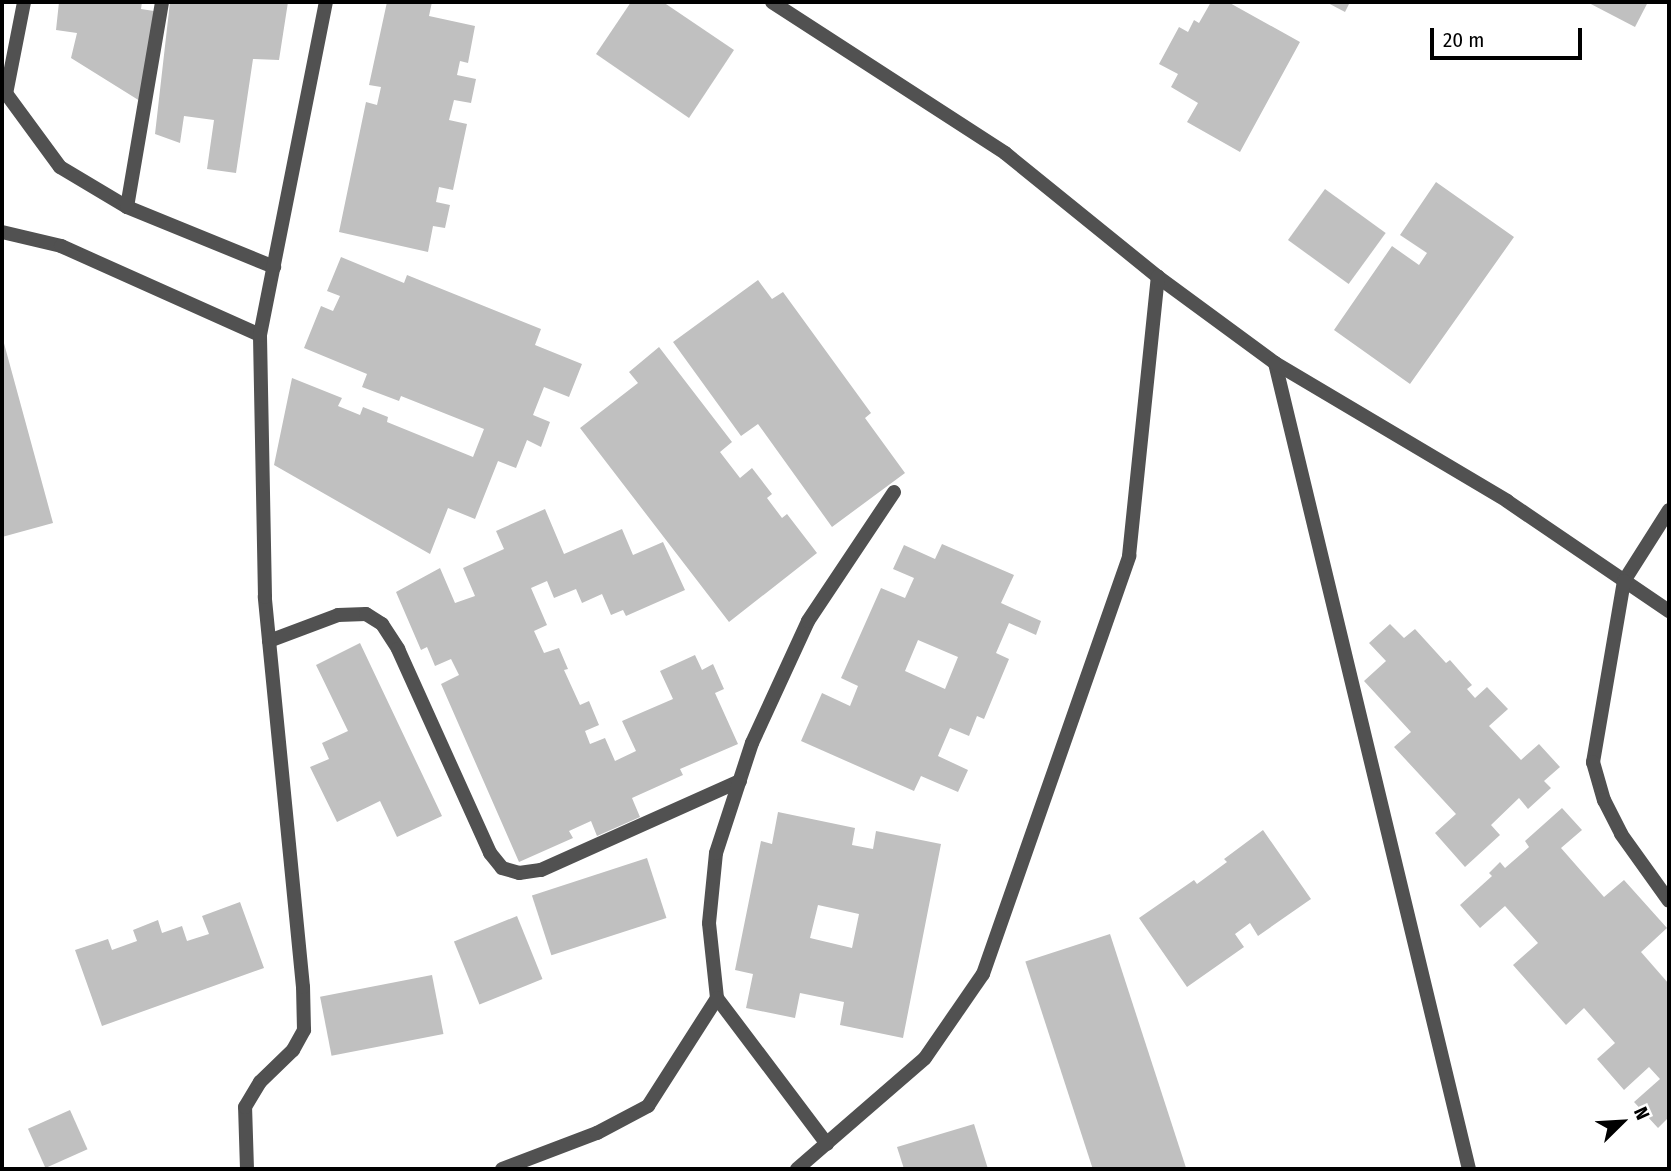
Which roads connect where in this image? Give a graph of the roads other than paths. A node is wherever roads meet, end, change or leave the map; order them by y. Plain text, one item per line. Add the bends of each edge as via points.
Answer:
1 (24, 2) edge
2 (162, 2) edge
3 (326, 2) edge
4 (772, 2) edge
5 (4, 91) edge
6 (127, 207) junction
7 (2, 232) edge
8 (274, 267) junction
9 (1158, 276) junction
10 (260, 335) junction
11 (1275, 363) junction
12 (894, 492) dead end
13 (1669, 510) edge
14 (1624, 581) junction
15 (1669, 611) edge
16 (269, 641) junction
17 (740, 781) junction
18 (1669, 901) edge
19 (717, 998) junction
20 (827, 1144) junction
21 (247, 1169) edge
22 (502, 1169) edge
23 (797, 1169) edge
24 (1469, 1169) edge

1 - 5 street
2 - 6 street
3 - 8 street
4 - 9 street via 1005,153
5 - 6 street via 60,167
6 - 8 street
7 - 10 street via 61,246
8 - 10 street
9 - 11 street
9 - 20 street via 1129,556 982,974 925,1058
10 - 16 street
11 - 14 street via 1507,501
11 - 24 street
12 - 17 street via 808,621 752,743
13 - 14 street
14 - 15 street
14 - 18 street via 1593,762 1604,800 1621,834
16 - 17 street via 338,615 366,614 382,624 398,649 490,853 502,868 519,873 541,870
16 - 21 street via 304,1030 245,1107
17 - 19 street via 716,853 709,923
19 - 20 street
19 - 22 street via 648,1106 597,1133
20 - 23 street

